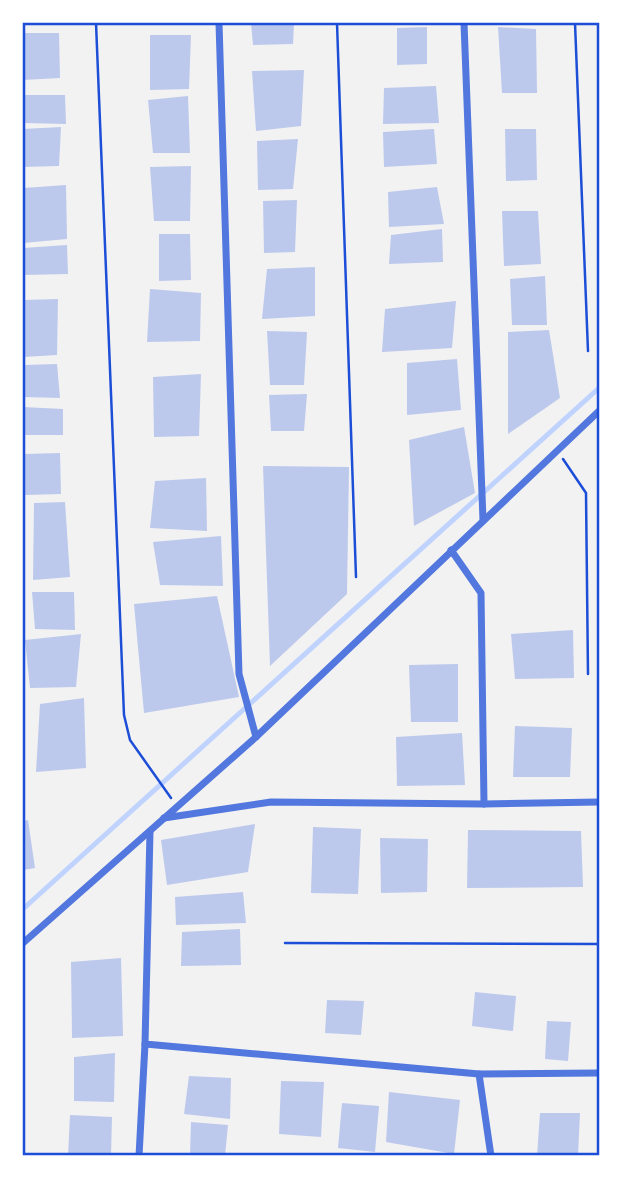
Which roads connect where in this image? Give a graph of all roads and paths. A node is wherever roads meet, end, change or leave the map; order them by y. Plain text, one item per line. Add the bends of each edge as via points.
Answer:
1 (96, 23) edge
2 (219, 23) edge
3 (337, 23) edge
4 (464, 23) edge
5 (575, 23) edge
6 (588, 351) dead end
7 (599, 411) edge
8 (557, 450) junction
9 (483, 520) junction
10 (451, 550) junction
11 (356, 577) dead end
12 (588, 674) dead end
13 (256, 737) junction
14 (599, 802) edge
15 (484, 804) junction
16 (177, 806) junction
17 (163, 818) junction
18 (150, 832) junction
19 (23, 943) edge
20 (285, 943) dead end
21 (599, 944) edge
22 (145, 1044) junction
23 (599, 1073) edge
24 (479, 1074) junction
25 (139, 1156) edge
26 (491, 1156) edge

1 - 16 path via 124,715 130,740
2 - 13 street via 239,674
3 - 11 path
4 - 9 street
5 - 6 path
7 - 8 street
8 - 9 street
8 - 12 path via 586,493
9 - 10 street
10 - 13 street
10 - 15 street via 481,593
13 - 16 street
14 - 15 street
15 - 17 street via 271,802
16 - 17 street
17 - 18 street
18 - 19 street
18 - 22 street
20 - 21 path
22 - 24 street
22 - 25 street
23 - 24 street
24 - 26 street

